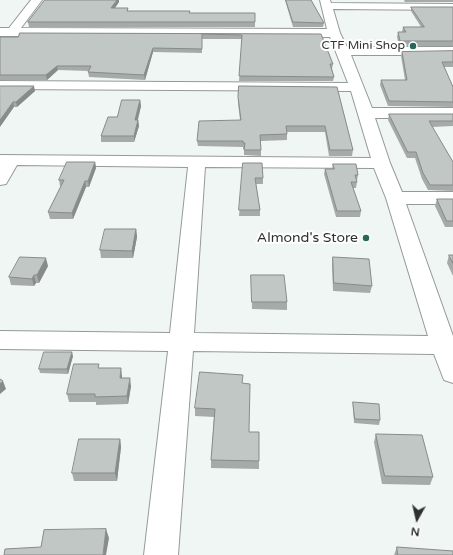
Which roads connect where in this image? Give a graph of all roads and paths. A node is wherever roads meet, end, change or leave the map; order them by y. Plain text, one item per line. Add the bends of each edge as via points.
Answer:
1 (37, 0) edge
2 (326, 3) edge
3 (453, 7) edge
4 (6, 32) edge
5 (334, 34) junction
6 (343, 51) junction
7 (453, 51) edge
8 (0, 84) edge
9 (355, 87) junction
10 (453, 113) edge
11 (366, 114) junction
12 (6, 160) edge
13 (197, 161) junction
14 (381, 163) junction
15 (0, 180) edge
16 (395, 198) junction
17 (453, 198) edge
18 (0, 340) edge
19 (181, 343) junction
20 (448, 345) edge
21 (453, 373) edge
22 (161, 555) edge

1 - 4 street
2 - 3 street
2 - 5 street
4 - 5 street
5 - 6 street
6 - 7 street
6 - 9 street
8 - 9 street
9 - 11 street
10 - 11 street
11 - 14 street
12 - 13 street
12 - 15 street
13 - 14 street
13 - 19 street
14 - 16 street
16 - 17 street
16 - 20 street
18 - 19 street
19 - 20 street
19 - 22 street
20 - 21 street

